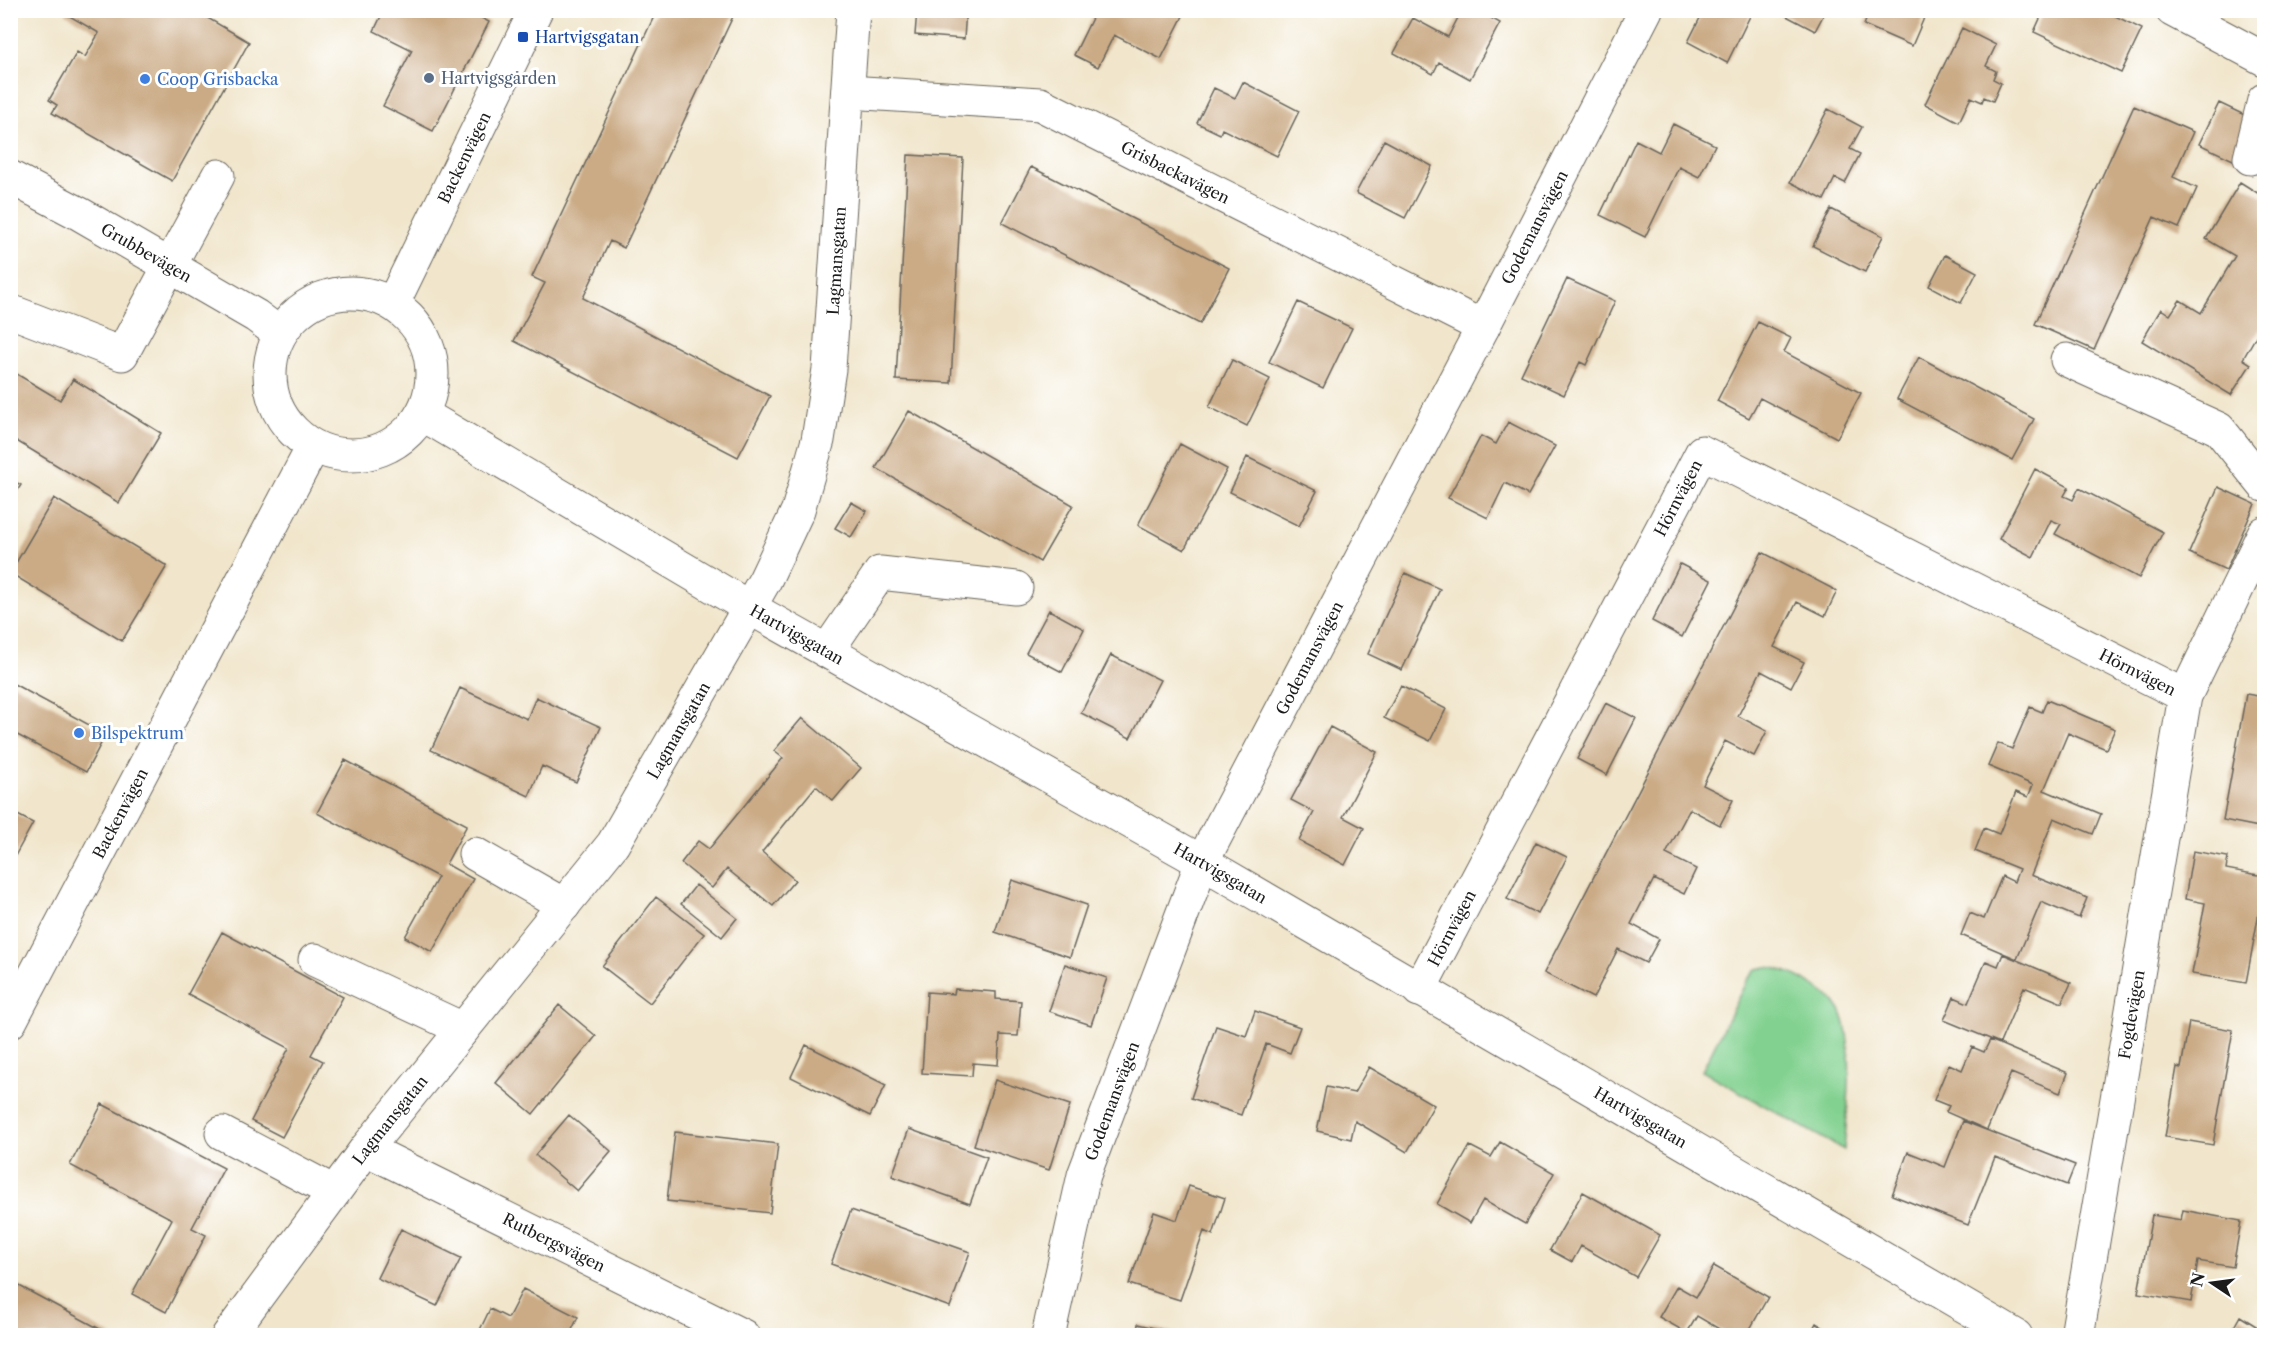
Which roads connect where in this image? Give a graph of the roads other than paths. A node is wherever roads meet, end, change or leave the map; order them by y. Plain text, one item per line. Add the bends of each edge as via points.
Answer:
1 (536, 10) edge
2 (853, 10) edge
3 (1646, 10) edge
4 (2172, 10) edge
5 (2265, 59) edge
6 (848, 92) junction
7 (2265, 100) edge
8 (2250, 158) dead end
9 (219, 176) dead end
10 (10, 177) edge
11 (168, 267) junction
12 (393, 303) junction
13 (10, 311) edge
14 (1483, 327) junction
15 (280, 334) junction
16 (2067, 360) dead end
17 (423, 414) junction
18 (313, 447) junction
19 (2265, 485) edge
20 (2265, 533) edge
21 (1016, 588) dead end
22 (750, 608) junction
23 (827, 651) junction
24 (2185, 696) junction
25 (474, 854) dead end
26 (1202, 862) junction
27 (564, 905) junction
28 (315, 960) dead end
29 (1419, 990) junction
30 (10, 1022) edge
31 (463, 1029) junction
32 (222, 1133) dead end
33 (366, 1149) junction
34 (334, 1192) junction
35 (228, 1335) edge
36 (743, 1335) edge
37 (1048, 1335) edge
38 (2016, 1335) edge
39 (2077, 1335) edge

1 - 12 street, Backenvägen
2 - 6 street, Lagmansgatan
3 - 14 street, Godemansvägen
4 - 5 street
6 - 14 street, Grisbackavägen via 1040,104
6 - 22 street, Lagmansgatan via 830,369 818,440 798,510
7 - 8 street
9 - 11 street
10 - 11 street, Grubbevägen
11 - 13 street via 122,354
11 - 15 street, Grubbevägen via 256,316
12 - 15 street via 362,293 329,295 301,310
12 - 17 street via 417,324 430,353 433,384
14 - 26 street, Godemansvägen
15 - 18 street via 270,365 273,397 288,426
16 - 19 street via 2219,429
17 - 18 street via 402,438 374,453 343,456
17 - 22 street, Hartvigsgatan
18 - 30 street, Backenvägen
20 - 24 street, Fogdevägen
21 - 23 street via 880,573
22 - 23 street, Hartvigsgatan
22 - 27 street, Lagmansgatan via 613,844
23 - 26 street, Hartvigsgatan
24 - 29 street, Hörnvägen via 1702,452
24 - 39 street, Fogdevägen
25 - 27 street
26 - 29 street, Hartvigsgatan
26 - 37 street, Godemansvägen via 1084,1175
27 - 31 street, Lagmansgatan
28 - 31 street
29 - 38 street, Hartvigsgatan
31 - 33 street, Lagmansgatan
32 - 34 street
33 - 34 street, Lagmansgatan
33 - 36 street, Rutbergsvägen
34 - 35 street, Lagmansgatan

